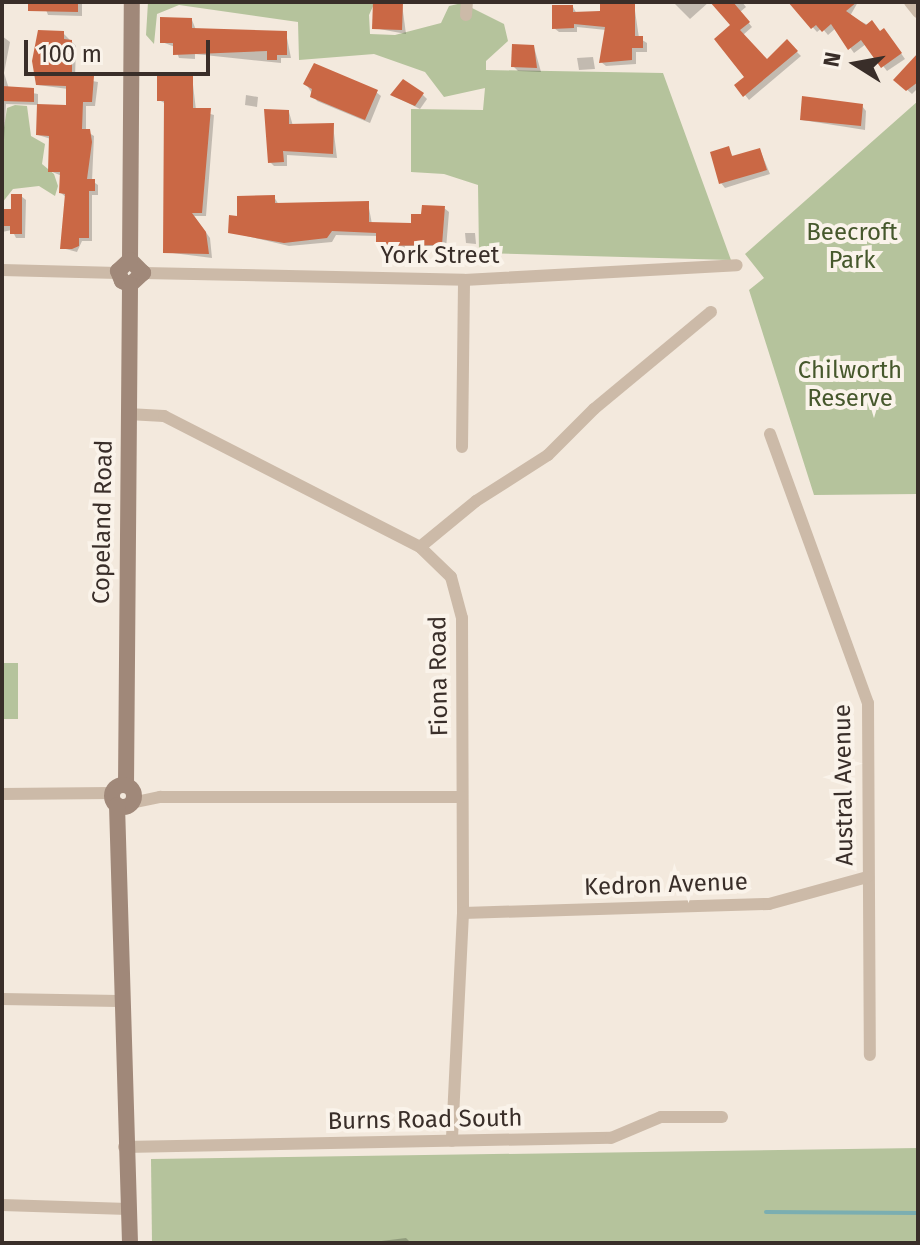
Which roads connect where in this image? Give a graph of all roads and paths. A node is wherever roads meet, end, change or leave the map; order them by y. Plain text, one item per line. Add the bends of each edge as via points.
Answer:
1 (132, 2) edge
2 (910, 2) edge
3 (918, 12) edge
4 (737, 265) dead end
5 (136, 266) junction
6 (2, 270) edge
7 (124, 279) junction
8 (464, 280) junction
9 (711, 312) dead end
10 (128, 414) junction
11 (770, 434) dead end
12 (462, 447) dead end
13 (420, 547) junction
14 (2, 794) edge
15 (122, 796) junction
16 (462, 797) junction
17 (867, 877) junction
18 (463, 913) junction
19 (2, 999) edge
20 (119, 1001) junction
21 (870, 1055) dead end
22 (722, 1117) dead end
23 (452, 1141) junction
24 (124, 1147) junction
25 (2, 1205) edge
26 (128, 1209) junction
27 (130, 1243) edge

1 - 5 main road
2 - 3 street
4 - 8 street, York Street
5 - 7 main road
5 - 8 street, York Street
6 - 7 street
7 - 10 main road, Copeland Road
8 - 12 street
9 - 13 street via 594,409 548,455 476,501
10 - 13 street, Fiona Road via 164,416
10 - 15 main road, Copeland Road
11 - 17 street, Austral Avenue via 868,703
13 - 16 street, Fiona Road via 451,577 462,618
14 - 15 street
15 - 16 street
15 - 20 main road, Copeland Road
16 - 18 street, Fiona Road
17 - 18 street, Kedron Avenue via 769,904
17 - 21 street, Austral Avenue
18 - 23 street, Fiona Road
19 - 20 street
20 - 24 main road, Copeland Road
22 - 23 street, Burns Road South via 661,1117 611,1138
23 - 24 street, Burns Road South
24 - 26 main road, Copeland Road
25 - 26 street
26 - 27 main road, Copeland Road

